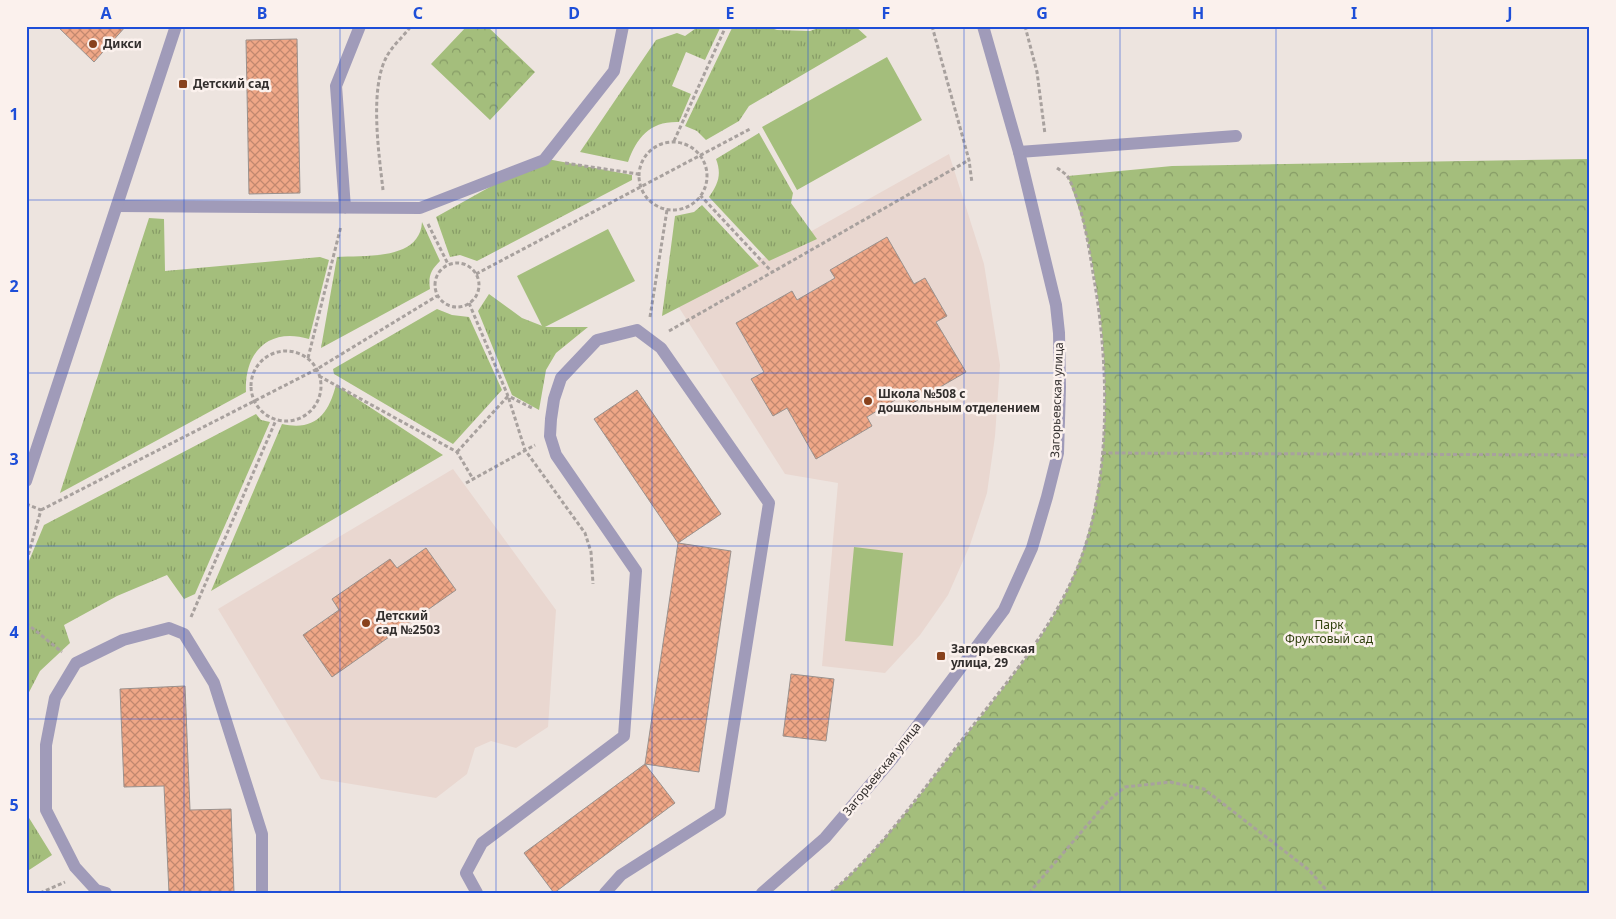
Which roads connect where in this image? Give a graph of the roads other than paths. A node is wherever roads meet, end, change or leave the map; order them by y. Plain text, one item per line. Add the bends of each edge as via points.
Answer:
1 (176, 26) edge
2 (360, 26) edge
3 (623, 26) edge
4 (983, 26) edge
5 (1236, 136) dead end
6 (1019, 152) junction
7 (117, 206) junction
8 (345, 208) junction
9 (26, 481) edge
10 (106, 893) edge
11 (262, 893) edge
12 (477, 893) edge
13 (605, 893) edge
14 (762, 893) edge

1 - 7 street
2 - 8 street via 336,86
3 - 8 street via 614,71 544,160 420,208
4 - 6 street, Загорьевская улица
5 - 6 street
6 - 14 street, Загорьевская улица via 1056,305 1059,333 1058,453 1032,548 1004,610 893,758 825,838
7 - 8 street
7 - 9 street
10 - 11 street via 96,890 74,867 46,810 46,745 55,698 76,663 123,640 169,628 184,634 214,683 262,834
12 - 13 street via 466,874 482,843 624,736 636,571 556,455 550,436 554,399 561,378 597,340 637,330 661,348 769,503 720,812 621,875

